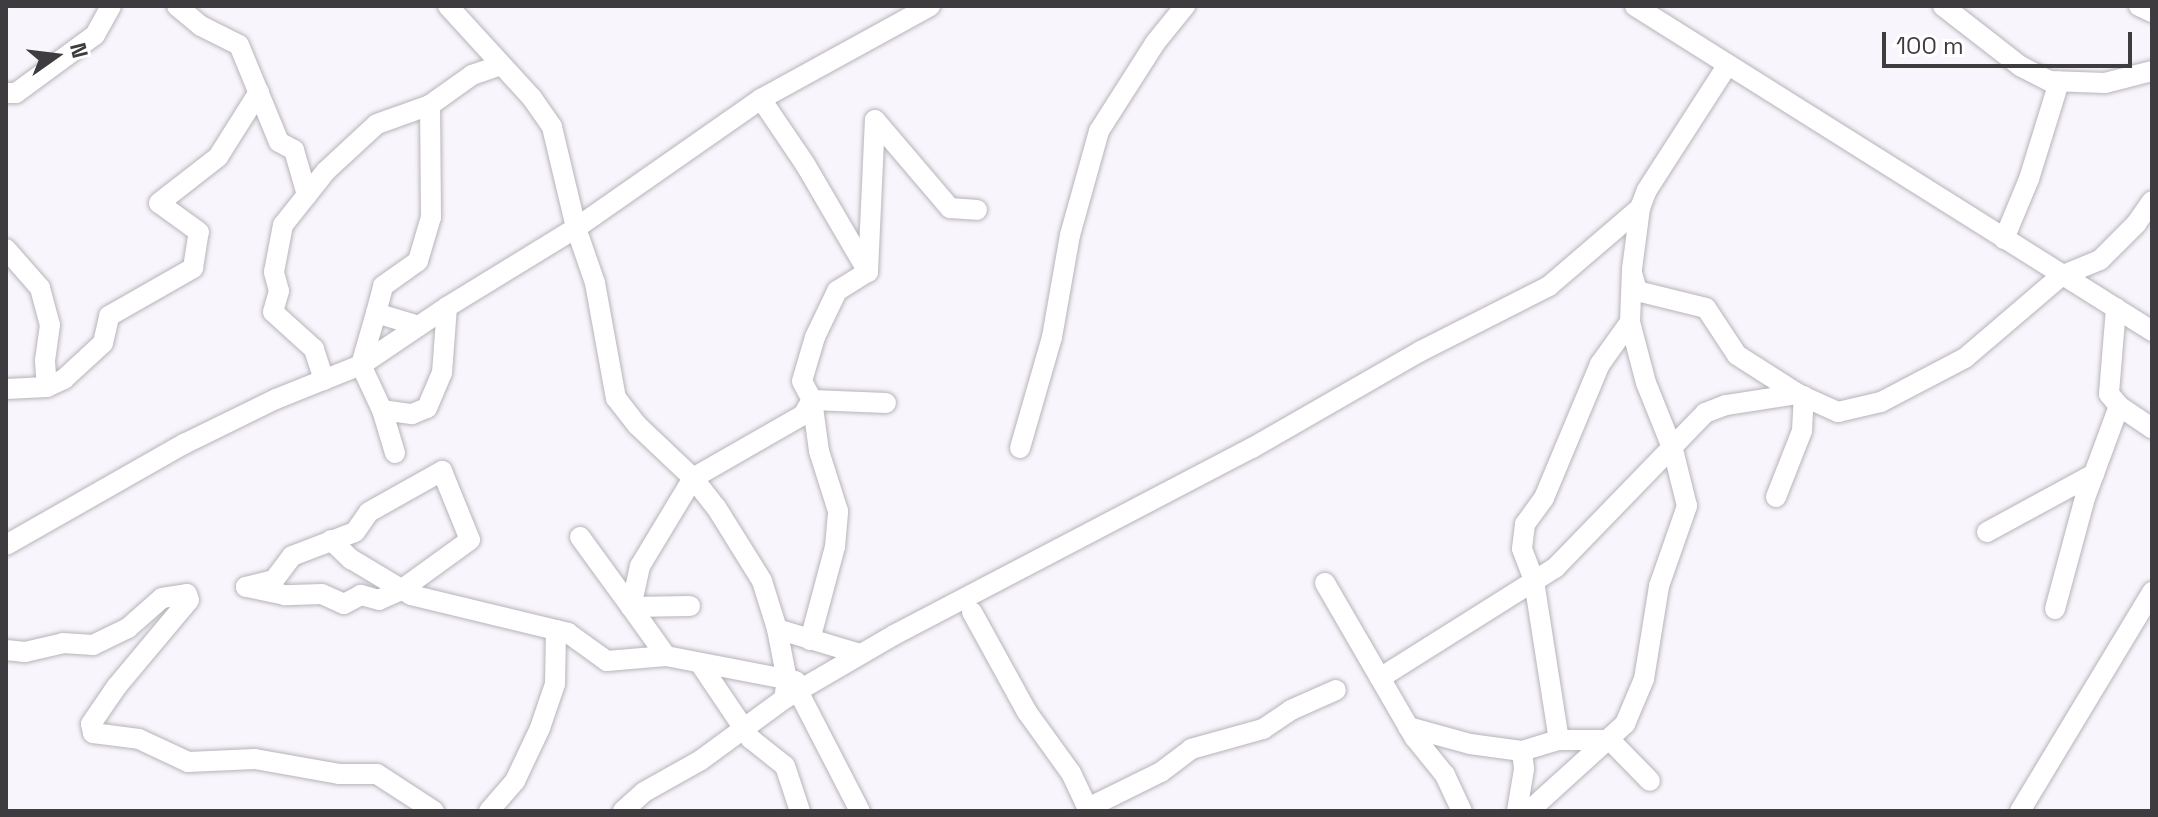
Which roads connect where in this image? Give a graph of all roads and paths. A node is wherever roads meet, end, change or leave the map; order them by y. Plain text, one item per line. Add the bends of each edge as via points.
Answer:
1 (111, 6) edge
2 (177, 6) edge
3 (448, 6) edge
4 (930, 6) edge
5 (1185, 6) edge
6 (1635, 6) edge
7 (1943, 6) edge
8 (2139, 6) edge
9 (2152, 12) edge
10 (501, 65) junction
11 (1727, 66) junction
12 (2152, 71) edge
13 (2059, 82) junction
14 (259, 92) junction
15 (6, 93) edge
16 (761, 99) junction
17 (430, 105) junction
18 (307, 195) junction
19 (2152, 201) edge
20 (1640, 208) junction
21 (977, 210) dead end
22 (576, 228) junction
23 (2004, 239) junction
24 (6, 249) edge
25 (1632, 269) junction
26 (868, 272) junction
27 (2061, 276) junction
28 (447, 307) junction
29 (2116, 308) junction
30 (376, 313) junction
31 (1630, 322) junction
32 (419, 326) junction
33 (2152, 331) edge
34 (361, 365) junction
35 (324, 380) junction
36 (47, 387) junction
37 (6, 389) edge
38 (1801, 395) junction
39 (812, 400) junction
40 (886, 403) dead end
41 (2119, 406) junction
42 (382, 410) junction
43 (2152, 428) edge
44 (1020, 448) dead end
45 (1673, 450) junction
46 (395, 453) dead end
47 (2094, 474) junction
48 (693, 478) junction
49 (1776, 497) dead end
50 (1987, 532) dead end
51 (580, 537) dead end
52 (331, 540) junction
53 (6, 545) edge
54 (1534, 581) junction
55 (1325, 583) dead end
56 (401, 590) junction
57 (2152, 592) edge
58 (690, 606) dead end
59 (631, 607) junction
60 (2055, 609) dead end
61 (972, 612) dead end
62 (777, 629) junction
63 (556, 630) junction
64 (810, 640) junction
65 (6, 650) edge
66 (860, 654) junction
67 (666, 656) junction
68 (701, 665) junction
69 (1380, 678) junction
70 (795, 688) junction
71 (1336, 690) dead end
72 (744, 727) junction
73 (1408, 727) junction
74 (1559, 740) junction
75 (1610, 740) junction
76 (1522, 751) junction
77 (1650, 781) dead end
78 (1088, 810) edge
79 (434, 811) edge
80 (489, 811) edge
81 (623, 811) edge
82 (800, 811) edge
83 (860, 811) edge
84 (1462, 811) edge
85 (1517, 811) edge
86 (1529, 811) edge
87 (2020, 811) edge

1 - 15 street via 95,35 16,93
2 - 14 street via 201,26 239,45
3 - 10 street
4 - 16 street
5 - 44 street via 1099,131 1070,235 1052,337
6 - 11 street
7 - 13 street via 2020,66
8 - 9 street
10 - 17 street via 472,75
10 - 22 street via 550,121
11 - 20 street
11 - 23 street
12 - 13 street via 2105,83
13 - 23 street
14 - 18 street via 279,142 294,150
14 - 36 street via 218,157 159,203 199,232 193,268 109,316 103,343 64,379
16 - 22 street
16 - 26 street
17 - 18 street via 377,124
17 - 30 street via 431,217 418,261 383,286
18 - 35 street via 283,225 273,312 314,349
19 - 27 street via 2100,260
20 - 25 street
20 - 66 street via 1549,286
21 - 26 street via 950,208 875,120
22 - 28 street
22 - 48 street via 595,283 616,398 664,454
23 - 27 street
24 - 36 street via 40,288 50,325
25 - 31 street
25 - 38 street via 1637,291 1706,308 1737,355
26 - 39 street via 837,291 815,337 802,381
27 - 29 street
27 - 38 street via 1965,358 1881,402 1838,412
28 - 32 street
28 - 42 street via 442,373 427,408 412,414
29 - 33 street
29 - 41 street via 2109,394
30 - 32 street
30 - 34 street
31 - 45 street via 1646,383
31 - 54 street via 1600,364 1544,498 1522,534
32 - 34 street
34 - 35 street
34 - 42 street
35 - 53 street via 184,444
36 - 37 street
38 - 45 street via 1705,413
38 - 49 street via 1802,431
39 - 40 street
39 - 48 street via 803,415
39 - 64 street via 819,451 838,511 835,547
41 - 43 street
41 - 47 street
42 - 46 street
45 - 54 street via 1555,568
45 - 75 street via 1686,513 1659,586 1644,679 1625,724
47 - 50 street
47 - 60 street
48 - 59 street via 640,566
48 - 62 street via 762,581
51 - 59 street
52 - 56 street
52 - 56 street via 292,556 274,580 246,587 285,595 322,594 344,604 361,595 379,600
52 - 56 street via 355,532 369,512 442,471 470,540
54 - 69 street
54 - 74 street
55 - 69 street
56 - 63 street
57 - 87 street
58 - 59 street
59 - 67 street
61 - 78 street via 1000,667 1071,773
62 - 64 street
62 - 70 street
63 - 67 street via 578,638 607,661
63 - 80 street via 555,684 540,728 515,781
64 - 66 street
65 - 79 street via 93,645 128,628 162,598 187,594 189,600 91,724 93,733 143,741 188,762 255,759 339,774 377,774
66 - 70 street
67 - 68 street
68 - 70 street
68 - 72 street
69 - 73 street
70 - 72 street
70 - 83 street
71 - 78 street via 1263,729 1191,749 1161,772
72 - 81 street
72 - 82 street via 755,743 785,766
73 - 76 street
73 - 84 street via 1445,775
74 - 75 street
74 - 76 street
75 - 77 street
75 - 86 street
76 - 85 street

